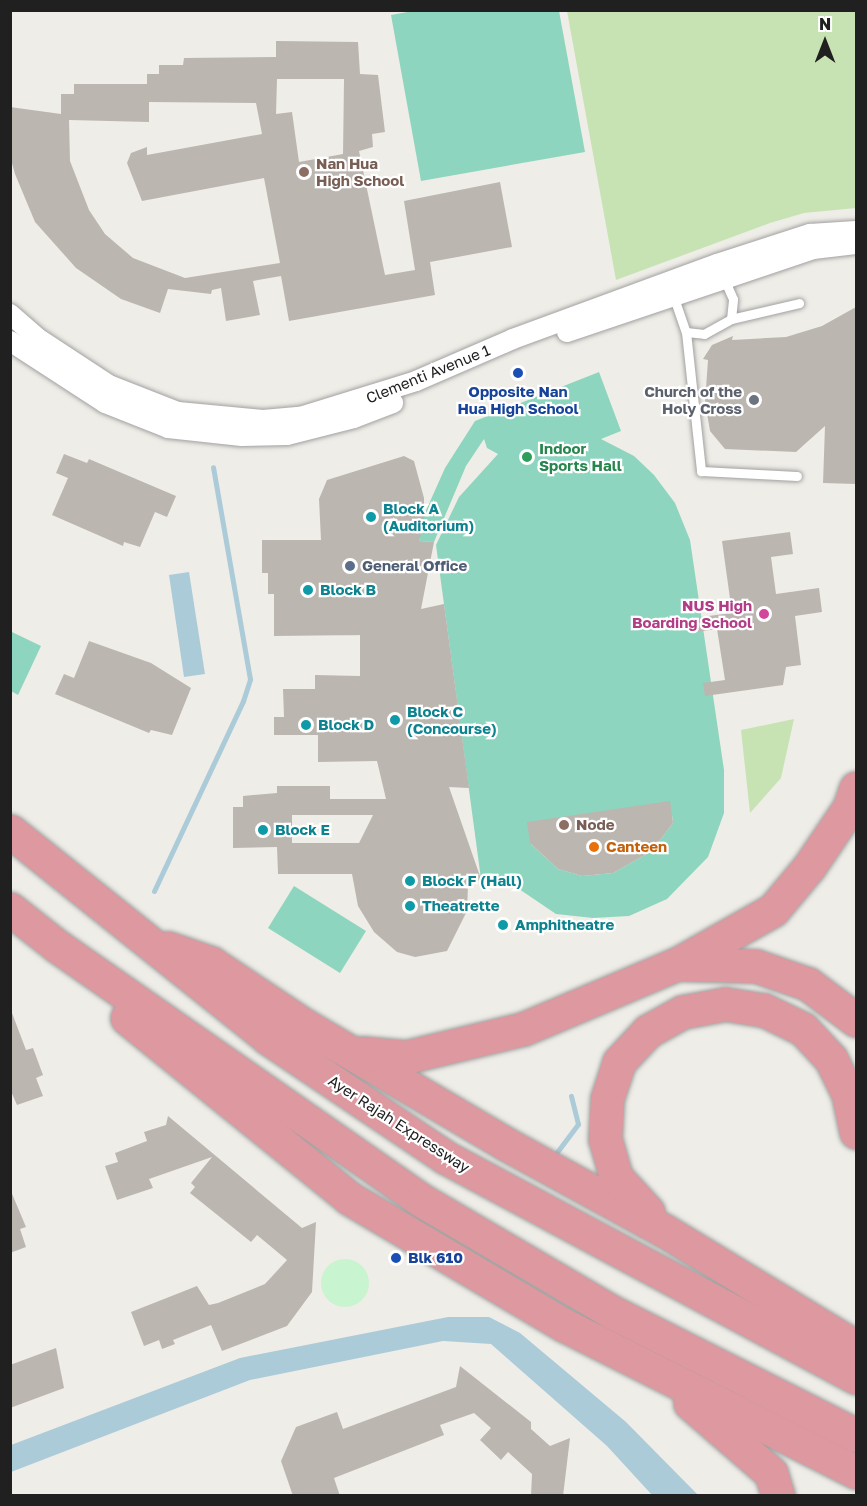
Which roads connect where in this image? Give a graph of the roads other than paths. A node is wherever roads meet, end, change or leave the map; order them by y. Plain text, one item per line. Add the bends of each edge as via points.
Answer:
1 (856, 231) edge
2 (856, 244) edge
3 (720, 271) junction
4 (670, 289) junction
5 (798, 303) dead end
6 (10, 314) edge
7 (731, 319) junction
8 (686, 332) junction
9 (10, 341) edge
10 (67, 369) junction
11 (425, 385) junction
12 (263, 420) junction
13 (248, 436) junction
14 (797, 476) dead end
15 (856, 788) edge
16 (10, 831) edge
17 (10, 909) edge
18 (151, 944) junction
19 (57, 946) junction
20 (677, 964) junction
21 (856, 1020) edge
22 (354, 1052) junction
23 (856, 1132) edge
24 (665, 1231) junction
25 (856, 1347) edge
26 (654, 1371) junction
27 (856, 1377) edge
28 (856, 1435) edge
29 (856, 1472) edge
30 (778, 1496) edge

1 - 3 street, Clementi Avenue 1 via 810,234
2 - 3 street, Clementi Avenue 1 via 813,249
3 - 4 street, Clementi Avenue 1
3 - 7 lane via 733,300
4 - 8 lane
4 - 11 street, Clementi Avenue 1
5 - 7 lane
6 - 10 street, Clementi Avenue 1
7 - 8 lane via 704,334
8 - 14 lane via 701,471
9 - 10 street, Clementi Avenue 1
10 - 12 street, Clementi Avenue 1 via 178,412
10 - 13 street, Clementi Avenue 1 via 105,403 168,428
11 - 12 street, Clementi Avenue 1 via 328,411
11 - 13 street, Clementi Avenue 1 via 318,428 287,435
12 - 13 lane
15 - 20 highway via 849,808 809,867 773,910
16 - 18 highway, Ayer Rajah Expressway
17 - 19 highway
18 - 22 highway via 202,958 304,1025
18 - 27 highway, Ayer Rajah Expressway via 268,1038 445,1157
19 - 26 highway via 130,1020 349,1198 362,1224 460,1286 504,1292
19 - 28 highway via 421,1200 612,1312
20 - 21 highway via 756,966 808,984
20 - 22 highway via 523,1029 447,1050 406,1056
22 - 24 highway via 506,1144
23 - 24 highway via 848,1094 831,1059 803,1029 764,1010 725,1004 682,1012 648,1030 619,1062 607,1099 605,1139 615,1177
24 - 25 highway
26 - 29 highway
26 - 30 highway via 771,1473

